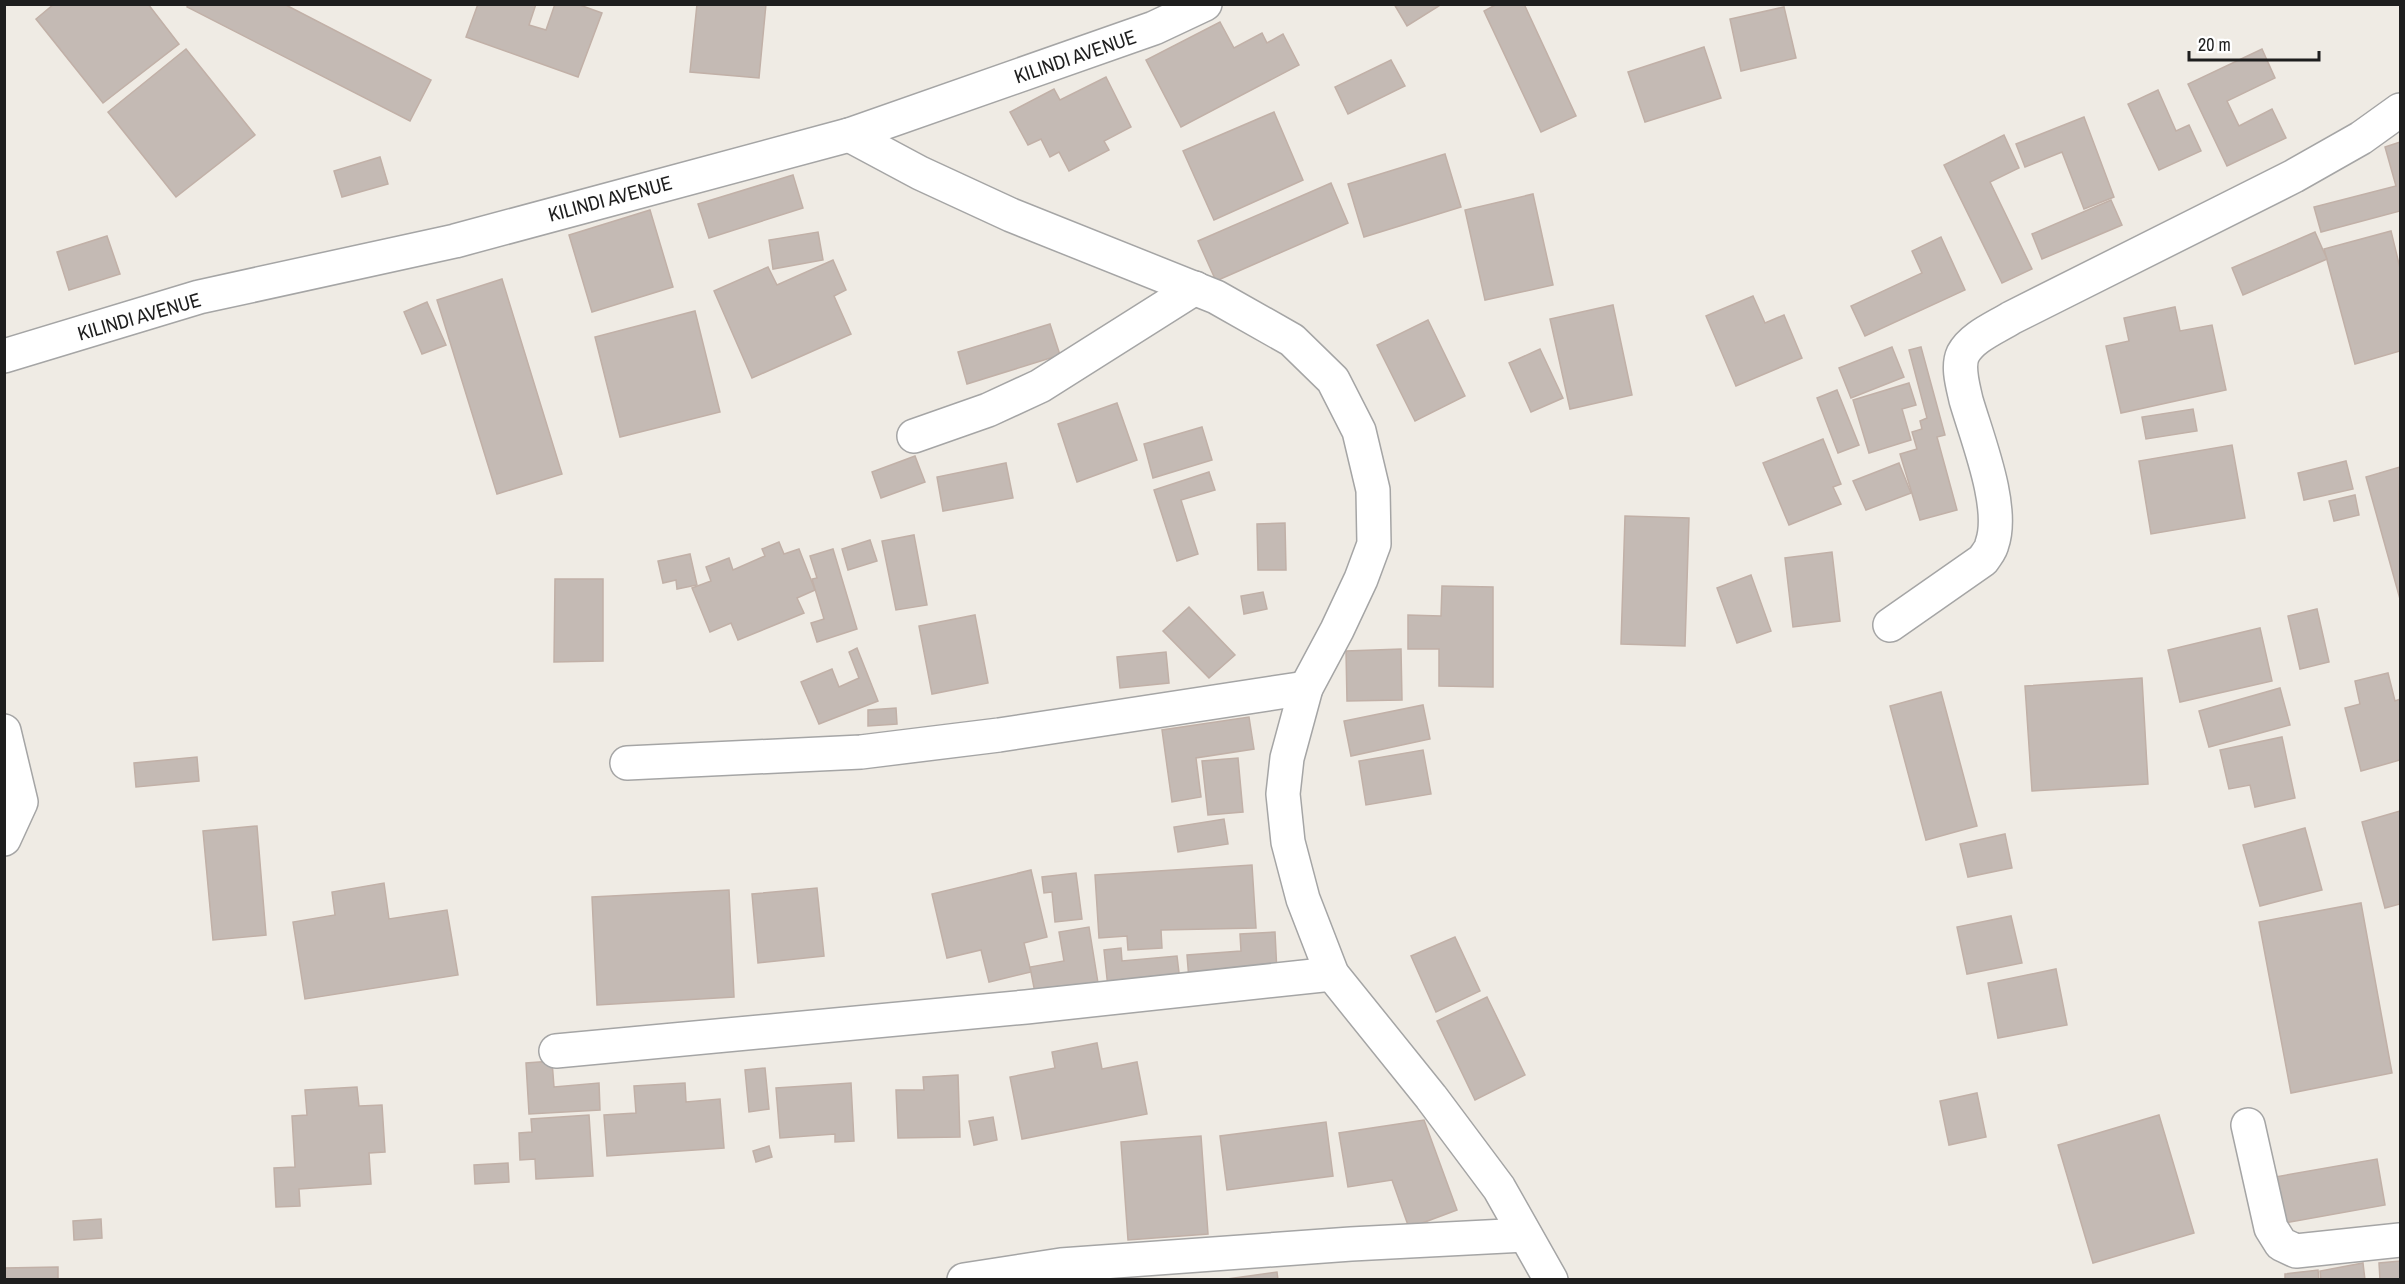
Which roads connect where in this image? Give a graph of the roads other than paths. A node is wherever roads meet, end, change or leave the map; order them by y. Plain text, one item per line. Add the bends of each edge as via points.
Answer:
1 (1205, 4) edge
2 (2400, 110) edge
3 (849, 135) junction
4 (1195, 288) junction
5 (4, 356) edge
6 (914, 436) dead end
7 (1890, 625) dead end
8 (1306, 688) junction
9 (4, 731) edge
10 (627, 763) dead end
11 (4, 839) edge
12 (1332, 974) junction
13 (556, 1051) dead end
14 (2248, 1125) dead end
15 (1525, 1235) junction
16 (2400, 1240) edge
17 (964, 1280) edge
18 (1551, 1280) edge

1 - 3 street, KILINDI AVENUE via 1154,28
2 - 7 street via 2361,138 2294,176 2011,318 1973,341 1960,368 1994,501 1996,525 1992,546 1983,560
3 - 4 street via 1011,215
3 - 5 street, KILINDI AVENUE via 455,241 199,297
4 - 6 street via 1040,386 988,410
4 - 8 street via 1292,340 1333,380 1359,431 1373,490 1374,544 1342,620
8 - 10 street via 861,752
8 - 12 street via 1287,758 1283,794 1288,842 1303,899
9 - 11 street via 21,802
12 - 13 street
12 - 15 street via 1431,1097 1498,1188
14 - 16 street via 2271,1228 2281,1244 2296,1251
15 - 17 street via 1061,1265
15 - 18 street

